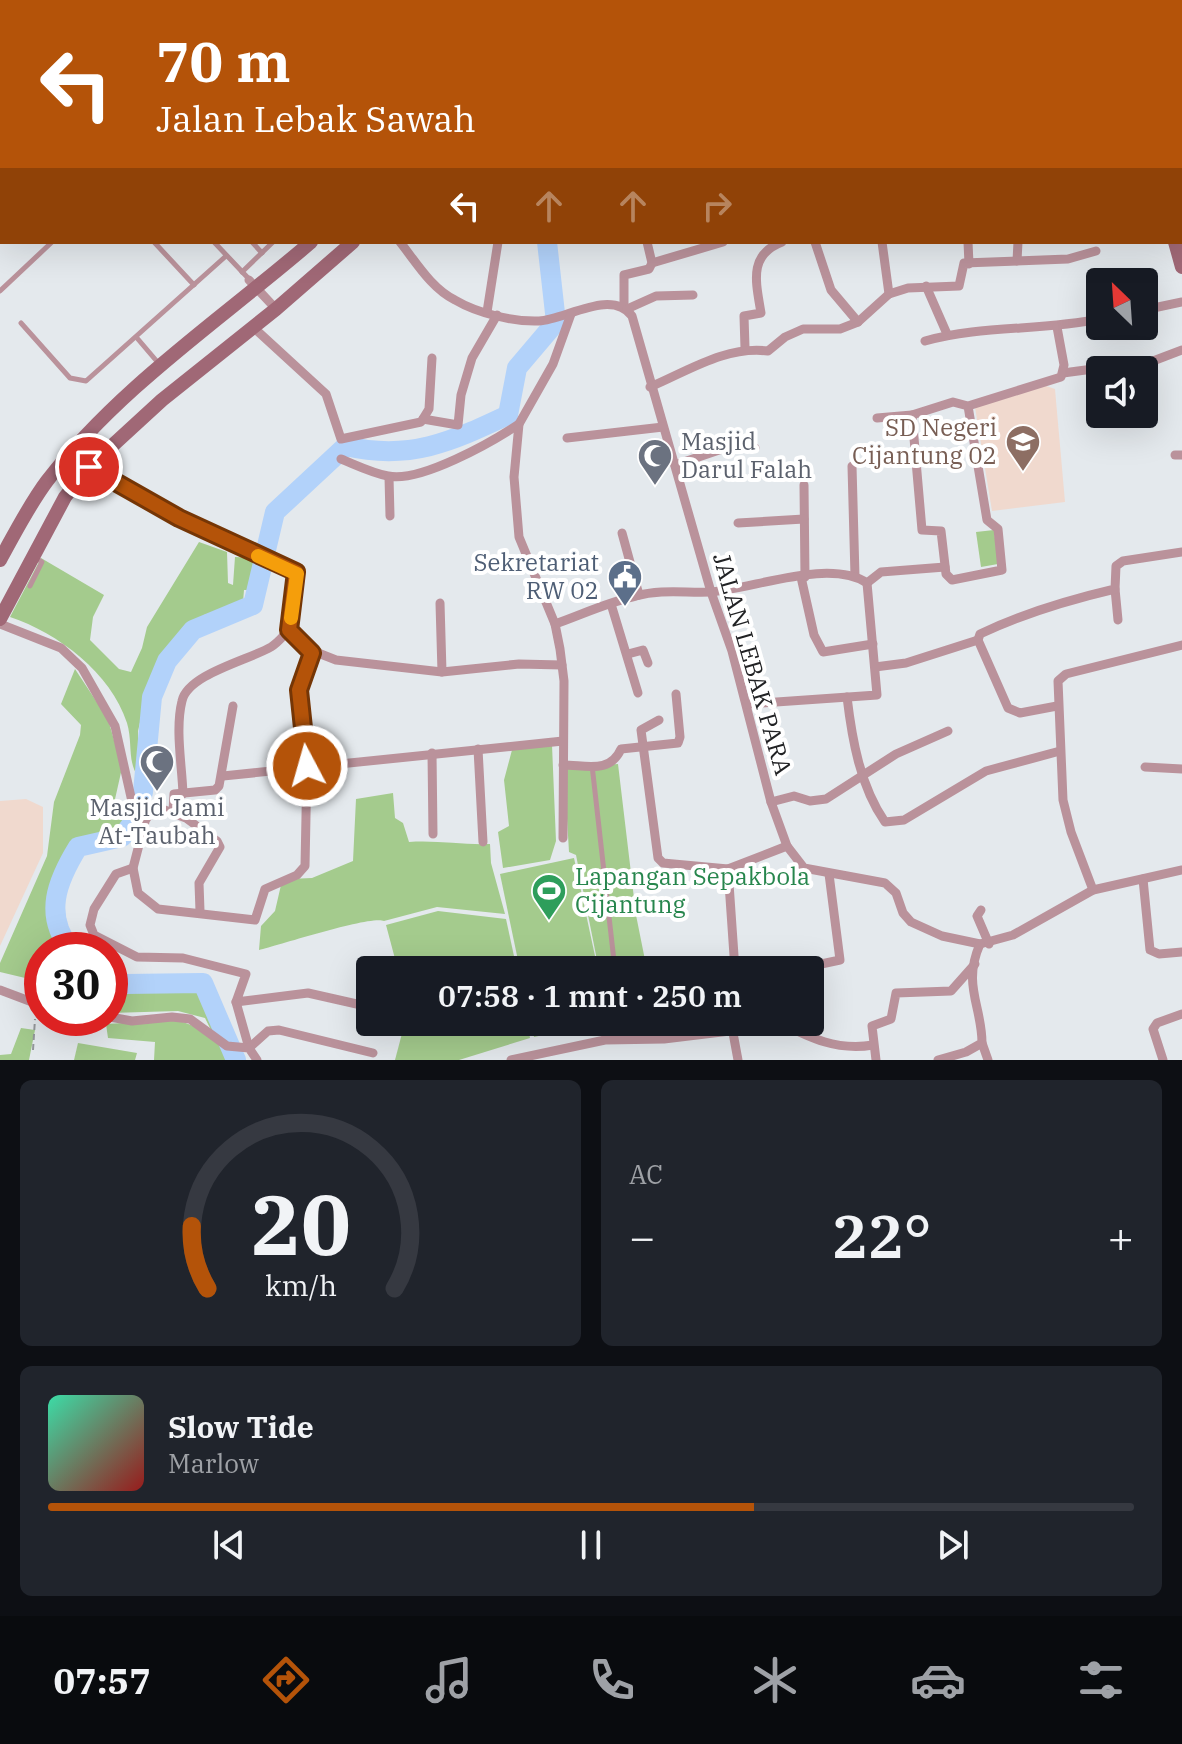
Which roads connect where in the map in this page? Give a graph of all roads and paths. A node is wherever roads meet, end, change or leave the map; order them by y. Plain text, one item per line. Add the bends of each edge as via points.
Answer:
1 (50, 244) edge
2 (156, 244) edge
3 (216, 244) edge
4 (254, 244) edge
5 (271, 244) edge
6 (308, 244) edge
7 (351, 244) edge
8 (402, 244) edge
9 (498, 244) edge
10 (647, 244) edge
11 (716, 244) edge
12 (778, 244) edge
13 (816, 244) edge
14 (882, 244) edge
15 (968, 244) edge
16 (1018, 244) edge
17 (1176, 244) edge
18 (1096, 251) dead end
19 (262, 253) junction
20 (226, 256) junction
21 (1017, 261) junction
22 (652, 263) junction
23 (969, 264) junction
24 (1182, 267) edge
25 (242, 272) junction
26 (253, 284) junction
27 (194, 285) junction
28 (926, 286) junction
29 (1, 288) edge
30 (889, 294) junction
31 (693, 295) dead end
32 (1182, 302) edge
33 (1158, 307) edge
34 (276, 309) junction
35 (626, 309) junction
36 (492, 313) junction
37 (571, 314) junction
38 (858, 322) junction
39 (1086, 322) edge
40 (21, 323) dead end
41 (253, 327) junction
42 (1057, 327) junction
43 (947, 334) junction
44 (137, 338) junction
45 (925, 341) dead end
46 (745, 348) junction
47 (1182, 350) edge
48 (432, 358) dead end
49 (162, 367) junction
50 (1063, 373) junction
51 (650, 387) junction
52 (968, 406) junction
53 (912, 415) junction
54 (877, 418) dead end
55 (423, 419) junction
56 (519, 424) junction
57 (663, 427) junction
58 (567, 438) dead end
59 (755, 448) dead end
60 (341, 459) dead end
61 (675, 465) junction
62 (852, 466) dead end
63 (89, 467) junction
64 (389, 477) junction
65 (804, 485) dead end
66 (390, 516) dead end
67 (804, 519) junction
68 (738, 523) dead end
69 (622, 533) dead end
70 (1182, 552) edge
71 (33, 556) junction
72 (0, 560) edge
73 (945, 567) junction
74 (855, 576) junction
75 (803, 577) junction
76 (867, 583) junction
77 (30, 586) dead end
78 (1115, 589) junction
79 (711, 592) junction
80 (639, 595) junction
81 (440, 603) dead end
82 (611, 604) junction
83 (1118, 620) dead end
84 (0, 622) edge
85 (555, 624) junction
86 (289, 630) junction
87 (978, 640) junction
88 (873, 644) junction
89 (1182, 645) edge
90 (312, 653) junction
91 (628, 654) junction
92 (648, 663) dead end
93 (562, 665) junction
94 (875, 667) junction
95 (442, 672) junction
96 (638, 693) dead end
97 (676, 694) dead end
98 (847, 697) junction
99 (747, 704) junction
100 (233, 706) dead end
101 (1057, 706) junction
102 (659, 720) dead end
103 (948, 731) dead end
104 (563, 741) junction
105 (643, 744) junction
106 (478, 749) junction
107 (1060, 751) junction
108 (432, 753) junction
109 (563, 765) junction
110 (592, 765) junction
111 (307, 766) junction
112 (1145, 767) dead end
113 (1182, 769) edge
114 (862, 773) junction
115 (223, 776) junction
116 (183, 794) junction
117 (771, 802) junction
118 (173, 811) junction
119 (142, 815) junction
120 (433, 834) dead end
121 (563, 838) dead end
122 (483, 842) dead end
123 (787, 846) junction
124 (133, 868) junction
125 (728, 869) junction
126 (1182, 870) edge
127 (829, 874) junction
128 (1143, 879) junction
129 (1093, 890) junction
130 (981, 910) dead end
131 (200, 911) junction
132 (985, 944) junction
133 (1182, 952) edge
134 (613, 956) edge
135 (734, 956) edge
136 (824, 963) edge
137 (975, 964) junction
138 (0, 990) edge
139 (24, 998) edge
140 (236, 1002) junction
141 (356, 1004) edge
142 (1182, 1014) edge
143 (128, 1020) edge
144 (34, 1036) edge
145 (680, 1036) edge
146 (732, 1036) edge
147 (802, 1036) edge
148 (982, 1043) junction
149 (873, 1045) junction
150 (249, 1048) junction
151 (33, 1050) dead end
152 (373, 1053) dead end
153 (944, 1059) edge
154 (257, 1060) edge
155 (511, 1060) edge
156 (738, 1060) edge
157 (876, 1060) edge
158 (988, 1060) edge
159 (1163, 1060) edge

1 - 29 lane
2 - 27 lane
3 - 20 lane
4 - 19 lane
5 - 19 lane
6 - 26 main road
7 - 34 main road
8 - 36 street via 438,289 459,303
9 - 36 street
10 - 22 street
11 - 22 street
12 - 46 street via 756,262 761,313 744,316
13 - 38 street via 831,290
14 - 30 street
15 - 23 street
16 - 21 street
17 - 24 main road
18 - 21 street via 1068,259
19 - 25 lane
20 - 25 lane
20 - 27 lane
21 - 23 street
22 - 35 street via 646,271 621,280
23 - 28 street via 962,265 959,286
25 - 26 lane
26 - 34 street
26 - 49 main road
27 - 44 lane
28 - 30 street
28 - 43 street
30 - 38 street
31 - 35 street via 656,296
32 - 33 street
34 - 41 main road
35 - 37 street via 598,305
35 - 51 street, JALAN LEBAK PARA
36 - 37 street via 523,320
36 - 55 street via 472,358 458,425
37 - 56 street via 553,364
38 - 46 street via 840,329 803,329 768,351
39 - 42 street
40 - 44 lane via 78,382 95,377
41 - 55 street via 326,394 341,439
41 - 63 main road
42 - 43 street
42 - 50 street
43 - 45 street
44 - 49 lane
46 - 51 street
47 - 50 street via 1153,361
48 - 55 street via 429,409
49 - 72 main road via 61,464
50 - 52 street via 1052,382
51 - 57 street, JALAN LEBAK PARA
52 - 53 street via 953,402
52 - 73 street via 987,520 998,529 1002,570 952,580
53 - 54 street
53 - 73 street via 922,530 941,531
56 - 64 street via 456,459
56 - 85 street via 514,477 518,529
57 - 58 street
57 - 61 street, JALAN LEBAK PARA
59 - 61 street via 725,448
60 - 64 street
61 - 79 street, JALAN LEBAK PARA
62 - 74 street
63 - 71 main road via 65,497
63 - 86 street via 164,511 297,574
64 - 66 street
65 - 67 street
67 - 68 street
67 - 75 street
69 - 80 street
70 - 78 street via 1123,561 1116,566
71 - 77 lane via 42,562
71 - 84 main road
73 - 76 street via 881,572
74 - 75 street
74 - 76 street
75 - 79 street
75 - 88 street via 814,635 823,652
76 - 88 street
78 - 83 street
78 - 87 street via 1070,598 1005,622
79 - 80 street
79 - 99 street, JALAN LEBAK PARA
80 - 82 street
81 - 95 street
82 - 85 street
82 - 91 street
84 - 119 street via 61,648 82,668 115,726
85 - 93 street
86 - 90 street
86 - 116 street via 272,647 222,669 184,695
87 - 94 street
87 - 101 street via 1008,708 1020,713
88 - 94 street
89 - 101 street via 1062,675
90 - 95 street
90 - 111 street via 299,690
91 - 92 street via 643,650
91 - 96 street
93 - 95 street
93 - 104 street
94 - 98 street via 877,695
97 - 105 street via 679,741
98 - 99 street
98 - 114 street
99 - 117 street, JALAN LEBAK PARA
100 - 115 street
101 - 107 street
102 - 105 street via 642,727
103 - 114 street
104 - 106 street
104 - 109 street
105 - 110 street via 621,749 612,765
105 - 125 street via 659,861
106 - 108 street
106 - 122 street
107 - 114 street via 986,771 895,823 883,819
107 - 129 street via 1065,813
108 - 111 street
108 - 120 street
109 - 110 street
109 - 121 street
110 - 134 lane
111 - 115 street
111 - 131 street via 303,870 265,889 255,920
112 - 113 street
114 - 117 street via 826,799 794,796
115 - 116 street via 215,790
116 - 118 street via 172,795
117 - 123 street, JALAN LEBAK PARA
118 - 119 street via 153,806
118 - 131 street via 214,837 220,847 199,883
119 - 124 street
123 - 125 street
123 - 127 street, JALAN LEBAK PARA via 804,868
124 - 131 street via 138,893 158,909
124 - 140 street via 116,874 94,909 94,935 137,957 183,958 246,974
125 - 135 street
126 - 128 street
127 - 132 street, JALAN LEBAK PARA via 885,883 911,922 942,936
127 - 136 street via 840,960
128 - 129 street
128 - 133 street via 1150,950
129 - 132 street
130 - 132 street via 977,916
132 - 137 street
137 - 148 street via 972,997
137 - 149 street via 951,991 896,993 891,1019 872,1026
138 - 139 street
140 - 141 street via 308,993
140 - 150 street
142 - 159 street via 1153,1029
143 - 150 street via 190,1019 230,1048
144 - 151 path
145 - 155 street via 605,1040
146 - 156 street
147 - 149 street via 856,1047
148 - 153 street
148 - 158 street
149 - 157 street
150 - 152 street via 268,1031 279,1030
150 - 154 street

